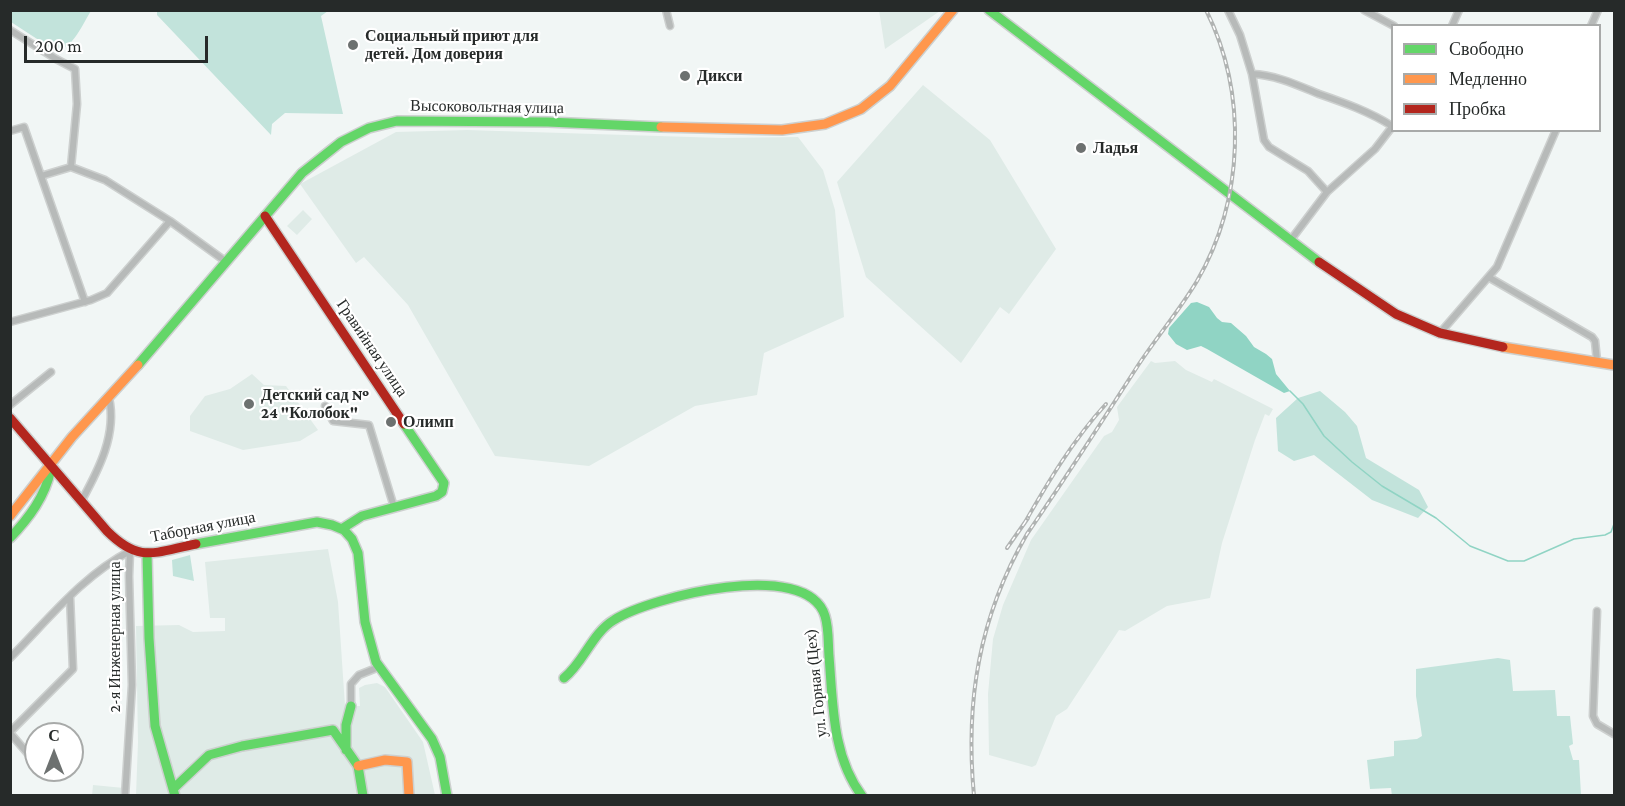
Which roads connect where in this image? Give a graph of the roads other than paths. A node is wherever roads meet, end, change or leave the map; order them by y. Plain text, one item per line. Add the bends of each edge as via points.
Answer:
1 (666, 10) edge
2 (953, 10) edge
3 (989, 10) edge
4 (1228, 10) edge
5 (1364, 10) edge
6 (1459, 10) edge
7 (1598, 10) edge
8 (1391, 24) edge
9 (1453, 24) edge
10 (1591, 24) edge
11 (670, 26) dead end
12 (10, 30) edge
13 (1252, 74) junction
14 (1391, 126) edge
15 (1391, 128) edge
16 (10, 131) edge
17 (1555, 132) edge
18 (71, 167) junction
19 (40, 177) junction
20 (1327, 192) junction
21 (265, 216) junction
22 (170, 221) junction
23 (1290, 241) junction
24 (225, 261) junction
25 (1490, 278) junction
26 (85, 302) junction
27 (10, 322) edge
28 (1440, 333) junction
29 (1597, 361) junction
30 (1614, 365) edge
31 (51, 372) dead end
32 (109, 398) junction
33 (10, 405) edge
34 (325, 406) dead end
35 (10, 418) edge
36 (51, 466) junction
37 (82, 500) junction
38 (394, 507) junction
39 (10, 516) edge
40 (343, 528) junction
41 (10, 538) edge
42 (130, 551) junction
43 (147, 554) junction
44 (70, 597) junction
45 (1597, 611) dead end
46 (10, 658) edge
47 (379, 667) junction
48 (564, 678) dead end
49 (351, 706) joint
50 (10, 733) edge
51 (1614, 734) edge
52 (24, 749) edge
53 (346, 750) junction
54 (358, 766) junction
55 (174, 792) edge
56 (125, 795) edge
57 (363, 795) edge
58 (409, 795) edge
59 (447, 795) edge
60 (862, 795) edge

1 - 11 street
2 - 21 street, Высоковольтная улица via 890,86 861,109 825,124 782,130 728,130 397,120 341,142 302,173
3 - 23 street
4 - 13 street
5 - 8 street
6 - 9 street
7 - 10 street
12 - 18 street via 75,69 77,104
13 - 14 street via 1280,78 1360,109
13 - 20 street via 1264,140 1308,171
15 - 20 street via 1375,149
16 - 19 street via 24,128
17 - 25 street
18 - 19 street
18 - 22 street via 105,180
19 - 26 street
20 - 23 street
21 - 24 street, Высоковольтная улица
21 - 38 street, Гравийная улица via 441,477 444,487 436,496
22 - 24 street
22 - 26 street via 107,293
23 - 28 street via 1389,309
24 - 32 street, Высоковольтная улица
25 - 28 street
25 - 29 street via 1592,336
26 - 27 street
28 - 29 street via 1484,344
29 - 30 street
31 - 33 street
32 - 36 street, Высоковольтная улица
32 - 37 street via 109,442
34 - 38 street via 333,421 369,425
35 - 36 street, 2-я Инженерная улица
36 - 37 street, 2-я Инженерная улица
36 - 39 street, Высоковольтная улица
36 - 41 street, Высоковольтная улица via 49,483 37,505
37 - 42 street, 2-я Инженерная улица via 107,531
38 - 40 street via 362,516
40 - 43 street, Таборная улица via 328,523 302,524
40 - 47 street via 355,542 358,553 366,637
42 - 43 street, Таборная улица
42 - 44 street, Таборная улица via 92,575
42 - 56 street, 2-я Инженерная улица via 132,685
43 - 55 street via 154,726
44 - 46 street, Таборная улица
44 - 50 street via 74,669
45 - 51 street via 1593,716 1597,724
47 - 49 street via 359,675 351,684
47 - 59 street via 432,739 440,757
48 - 60 street, ул. Горная (Цех) via 575,671 604,626 634,609 729,586 767,584 795,590 822,608 828,631 837,742
49 - 53 street
50 - 52 street
53 - 54 street
53 - 55 street via 333,730 242,746 209,755
54 - 57 street
54 - 58 street via 385,760 406,762

